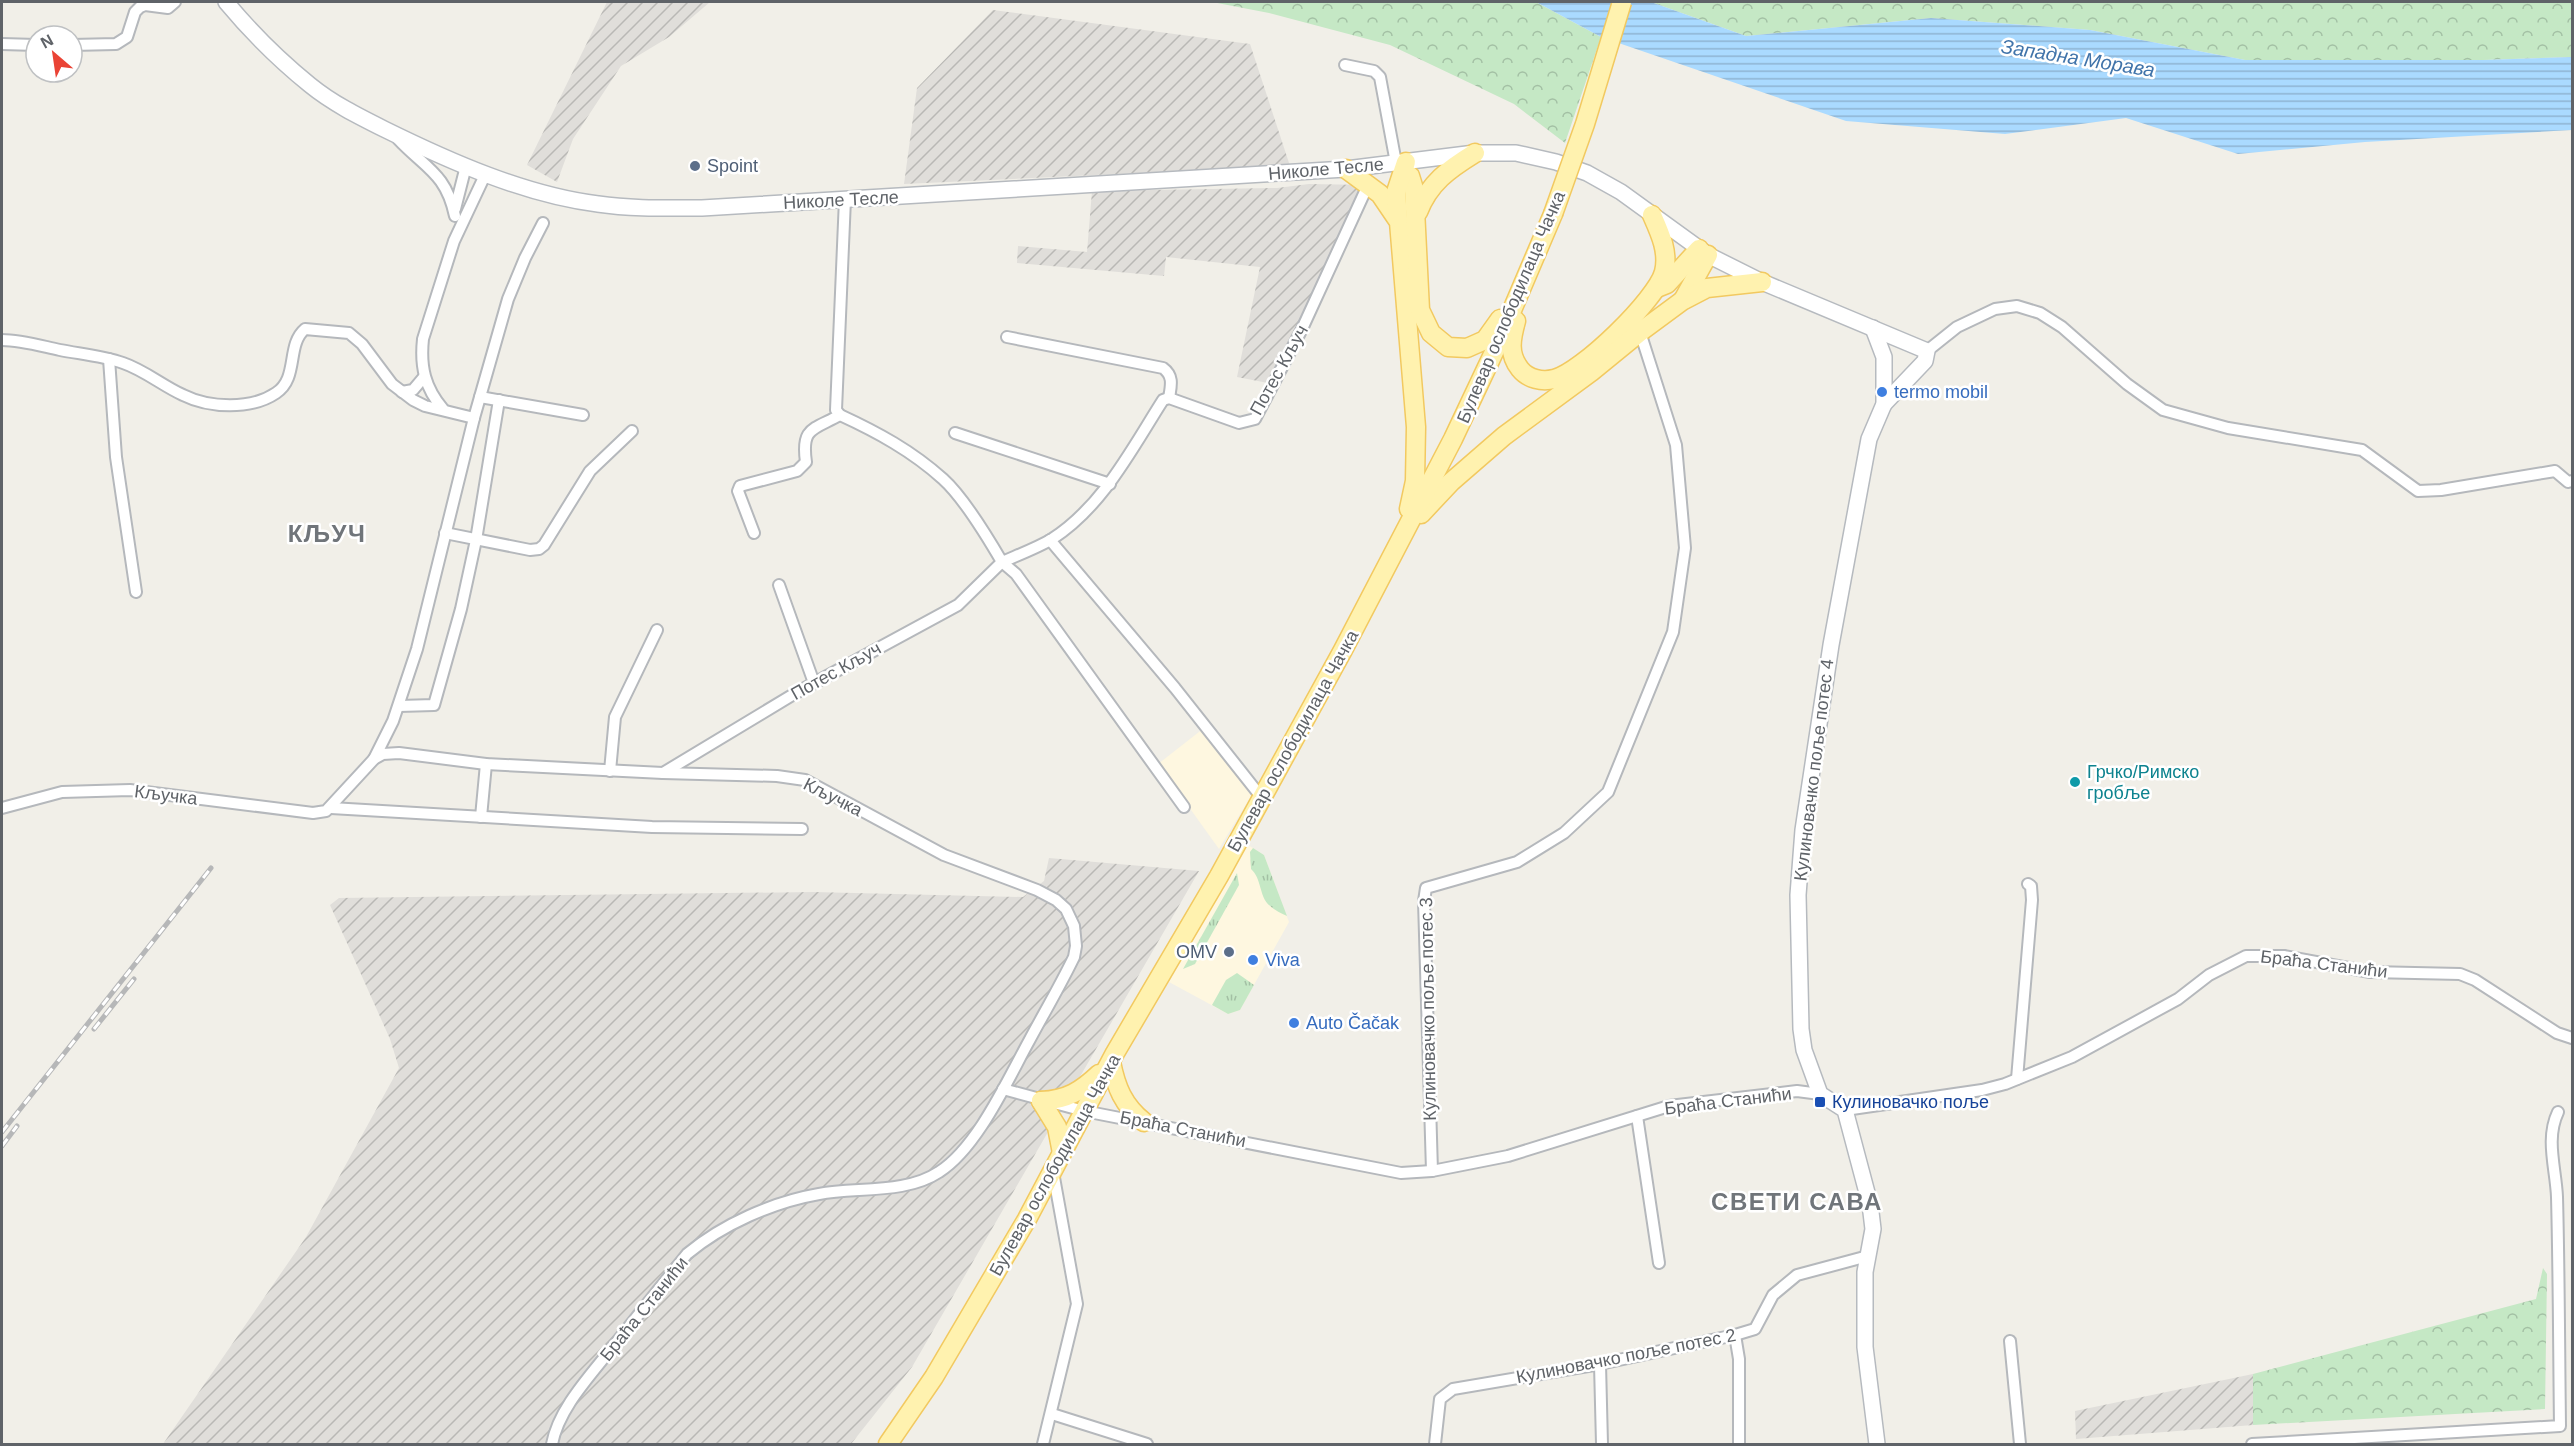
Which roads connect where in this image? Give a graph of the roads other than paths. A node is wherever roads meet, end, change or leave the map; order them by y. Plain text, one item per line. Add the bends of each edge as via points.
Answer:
1 (175, 2) edge
2 (226, 2) edge
3 (1622, 2) edge
4 (2, 44) edge
5 (24, 45) edge
6 (84, 45) edge
7 (1345, 65) dead end
8 (392, 132) junction
9 (1475, 153) junction
10 (466, 166) junction
11 (1402, 166) junction
12 (1346, 169) junction
13 (486, 173) junction
14 (1368, 185) junction
15 (845, 199) junction
16 (1652, 215) junction
17 (454, 216) junction
18 (1416, 217) junction
19 (1398, 222) junction
20 (543, 223) dead end
21 (454, 241) junction
22 (1704, 252) junction
23 (1762, 282) junction
24 (1654, 289) junction
25 (1517, 299) junction
26 (1682, 301) junction
27 (1873, 328) junction
28 (1640, 332) junction
29 (1007, 337) dead end
30 (2, 340) edge
31 (1927, 351) junction
32 (109, 359) junction
33 (424, 377) junction
34 (402, 392) junction
35 (480, 397) junction
36 (1169, 398) junction
37 (499, 400) junction
38 (1884, 404) junction
39 (443, 409) junction
40 (583, 415) dead end
41 (840, 415) junction
42 (474, 418) junction
43 (632, 431) dead end
44 (955, 433) dead end
45 (2572, 481) edge
46 (1110, 484) junction
47 (1409, 523) junction
48 (445, 533) junction
49 (754, 533) dead end
50 (476, 540) junction
51 (1050, 540) junction
52 (1002, 562) junction
53 (779, 585) dead end
54 (136, 592) dead end
55 (657, 630) dead end
56 (814, 683) junction
57 (399, 706) junction
58 (374, 759) junction
59 (486, 764) junction
60 (610, 771) junction
61 (663, 773) junction
62 (1262, 798) junction
63 (1184, 807) dead end
64 (2, 808) edge
65 (332, 808) junction
66 (481, 817) junction
67 (802, 829) dead end
68 (2028, 884) dead end
69 (2572, 1038) edge
70 (1110, 1062) junction
71 (2017, 1079) junction
72 (1003, 1089) junction
73 (1820, 1094) junction
74 (1041, 1101) junction
75 (1084, 1110) junction
76 (1845, 1110) junction
77 (2558, 1112) dead end
78 (1637, 1116) junction
79 (1144, 1122) junction
80 (1062, 1153) junction
81 (1432, 1171) junction
82 (1053, 1172) junction
83 (1868, 1256) junction
84 (1659, 1263) dead end
85 (1736, 1335) junction
86 (2010, 1341) dead end
87 (1600, 1364) junction
88 (1052, 1414) junction
89 (552, 1444) edge
90 (888, 1444) edge
91 (1043, 1444) edge
92 (1147, 1444) edge
93 (1435, 1444) edge
94 (1602, 1444) edge
95 (1739, 1444) edge
96 (1877, 1444) edge
97 (2020, 1444) edge
98 (2252, 1444) edge

1 - 6 street via 168,8 140,7 127,37 116,44
2 - 8 street, Николе Тесле via 248,28 311,86 345,109
3 - 25 main road, Булевар ослободилаца Чачка, bridge via 1588,115
4 - 5 street
7 - 11 street via 1374,71 1380,77
8 - 10 street, Николе Тесле
8 - 17 street via 441,180 451,197
9 - 11 street, Николе Тесле
9 - 16 street, Николе Тесле via 1516,153 1556,162 1612,186
9 - 18 main road via 1431,186
10 - 13 street, Николе Тесле
10 - 17 street
11 - 12 street, Николе Тесле
11 - 18 main road via 1414,189
11 - 19 main road via 1396,192
12 - 14 main road
12 - 15 street, Николе Тесле
13 - 15 street, Николе Тесле via 550,194 632,207 702,208
13 - 21 street
14 - 19 main road via 1385,199
14 - 36 street, Потес Кључ via 1302,330 1255,419 1239,423
15 - 41 street via 836,410
16 - 22 street
16 - 24 main road via 1665,256 1662,279
17 - 21 street
18 - 25 main road via 1420,310 1439,342 1455,349 1480,344
19 - 47 main road via 1416,427
20 - 35 street via 507,299
21 - 33 street via 423,339
22 - 23 street
22 - 24 main road via 1667,284
22 - 26 main road
23 - 26 main road via 1707,288
23 - 27 street
24 - 25 main road via 1638,311 1591,357 1570,373 1547,381 1527,375 1513,357
25 - 47 main road, Булевар ослободилаца Чачка via 1454,439
26 - 28 main road
27 - 31 street
27 - 38 street, Кулиновачко поље потес 4 via 1884,357
28 - 47 main road via 1504,436
28 - 81 street, Кулиновачко поље потес 3 via 1676,445 1684,548 1673,632 1608,792 1564,833 1517,862 1426,888
29 - 36 street via 1163,368 1171,377
30 - 32 street
31 - 38 street, Кулиновачко поље потес 4 via 1925,361
31 - 45 street via 1957,327 1995,309 2017,306 2040,313 2062,327 2163,410 2228,428 2362,450 2418,490 2555,471
32 - 34 street via 135,368 190,398 226,404 253,403 285,385 298,337 305,329 343,331 355,336
32 - 54 street via 116,456
33 - 34 street via 413,390
33 - 39 street
34 - 39 street via 425,406
35 - 37 street
35 - 42 street
36 - 46 street, Потес Кључ via 1163,400
37 - 40 street
37 - 50 street
38 - 73 street, Кулиновачко поље потес 4 via 1869,439 1831,645 1803,830 1798,895 1801,1029 1804,1050
39 - 42 street
41 - 49 street via 809,432 804,439 806,462 797,471 740,486 738,492
41 - 52 street via 885,435 944,479
42 - 48 street
43 - 50 street via 590,471 539,549
44 - 46 street
46 - 51 street, Потес Кључ via 1074,522
47 - 62 main road, Булевар ослободилаца Чачка
48 - 50 street
48 - 57 street
50 - 57 street via 434,705
51 - 52 street, Потес Кључ
51 - 62 street
52 - 56 street, Потес Кључ via 958,605
52 - 63 street via 1016,574
53 - 56 street
55 - 60 street via 615,717
56 - 61 street, Потес Кључ
57 - 58 street
58 - 59 street, Кључка via 399,753
58 - 65 street
59 - 60 street, Кључка
59 - 66 street
60 - 61 street, Кључка
61 - 72 street, Кључка via 805,780 915,841 1037,890 1066,909 1076,938 1074,957
62 - 70 main road, Булевар ослободилаца Чачка
64 - 65 street, Кључка via 62,792 130,790 313,813
65 - 66 street, Кључка
66 - 67 street, Кључка via 652,827
68 - 71 street via 2032,900
69 - 71 street, Браћа Станићи via 2557,1033 2460,974 2370,972 2284,956 2246,956 2209,975 2178,999 2072,1057
70 - 74 main road via 1072,1096
70 - 75 main road, Булевар ослободилаца Чачка
70 - 79 main road via 1125,1104
71 - 76 street, Браћа Станићи via 1982,1090
72 - 74 street, Браћа Станићи
72 - 89 street, Браћа Станићи via 960,1155 938,1173 920,1181 818,1194 788,1202 755,1214 687,1254 568,1406
73 - 76 street
73 - 78 street, Браћа Станићи via 1797,1091 1739,1096 1669,1106
74 - 75 street, Браћа Станићи
74 - 80 main road via 1057,1127
75 - 79 street, Браћа Станићи
75 - 80 main road, Булевар ослободилаца Чачка
76 - 83 street via 1870,1204 1873,1229
77 - 98 street via 2552,1146 2557,1195 2560,1426
78 - 81 street, Браћа Станићи via 1508,1156
78 - 84 street
79 - 81 street, Браћа Станићи via 1401,1173
80 - 82 main road, Булевар ослободилаца Чачка
82 - 88 street via 1077,1304
82 - 90 main road, Булевар ослободилаца Чачка via 960,1334
83 - 85 street, Кулиновачко поље потес 2 via 1797,1275 1773,1295 1755,1329
83 - 96 street via 1865,1347
85 - 87 street, Кулиновачко поље потес 2
85 - 95 street
86 - 97 street
87 - 93 street, Кулиновачко поље потес 2 via 1453,1389 1440,1399
87 - 94 street
88 - 91 street
88 - 92 street

